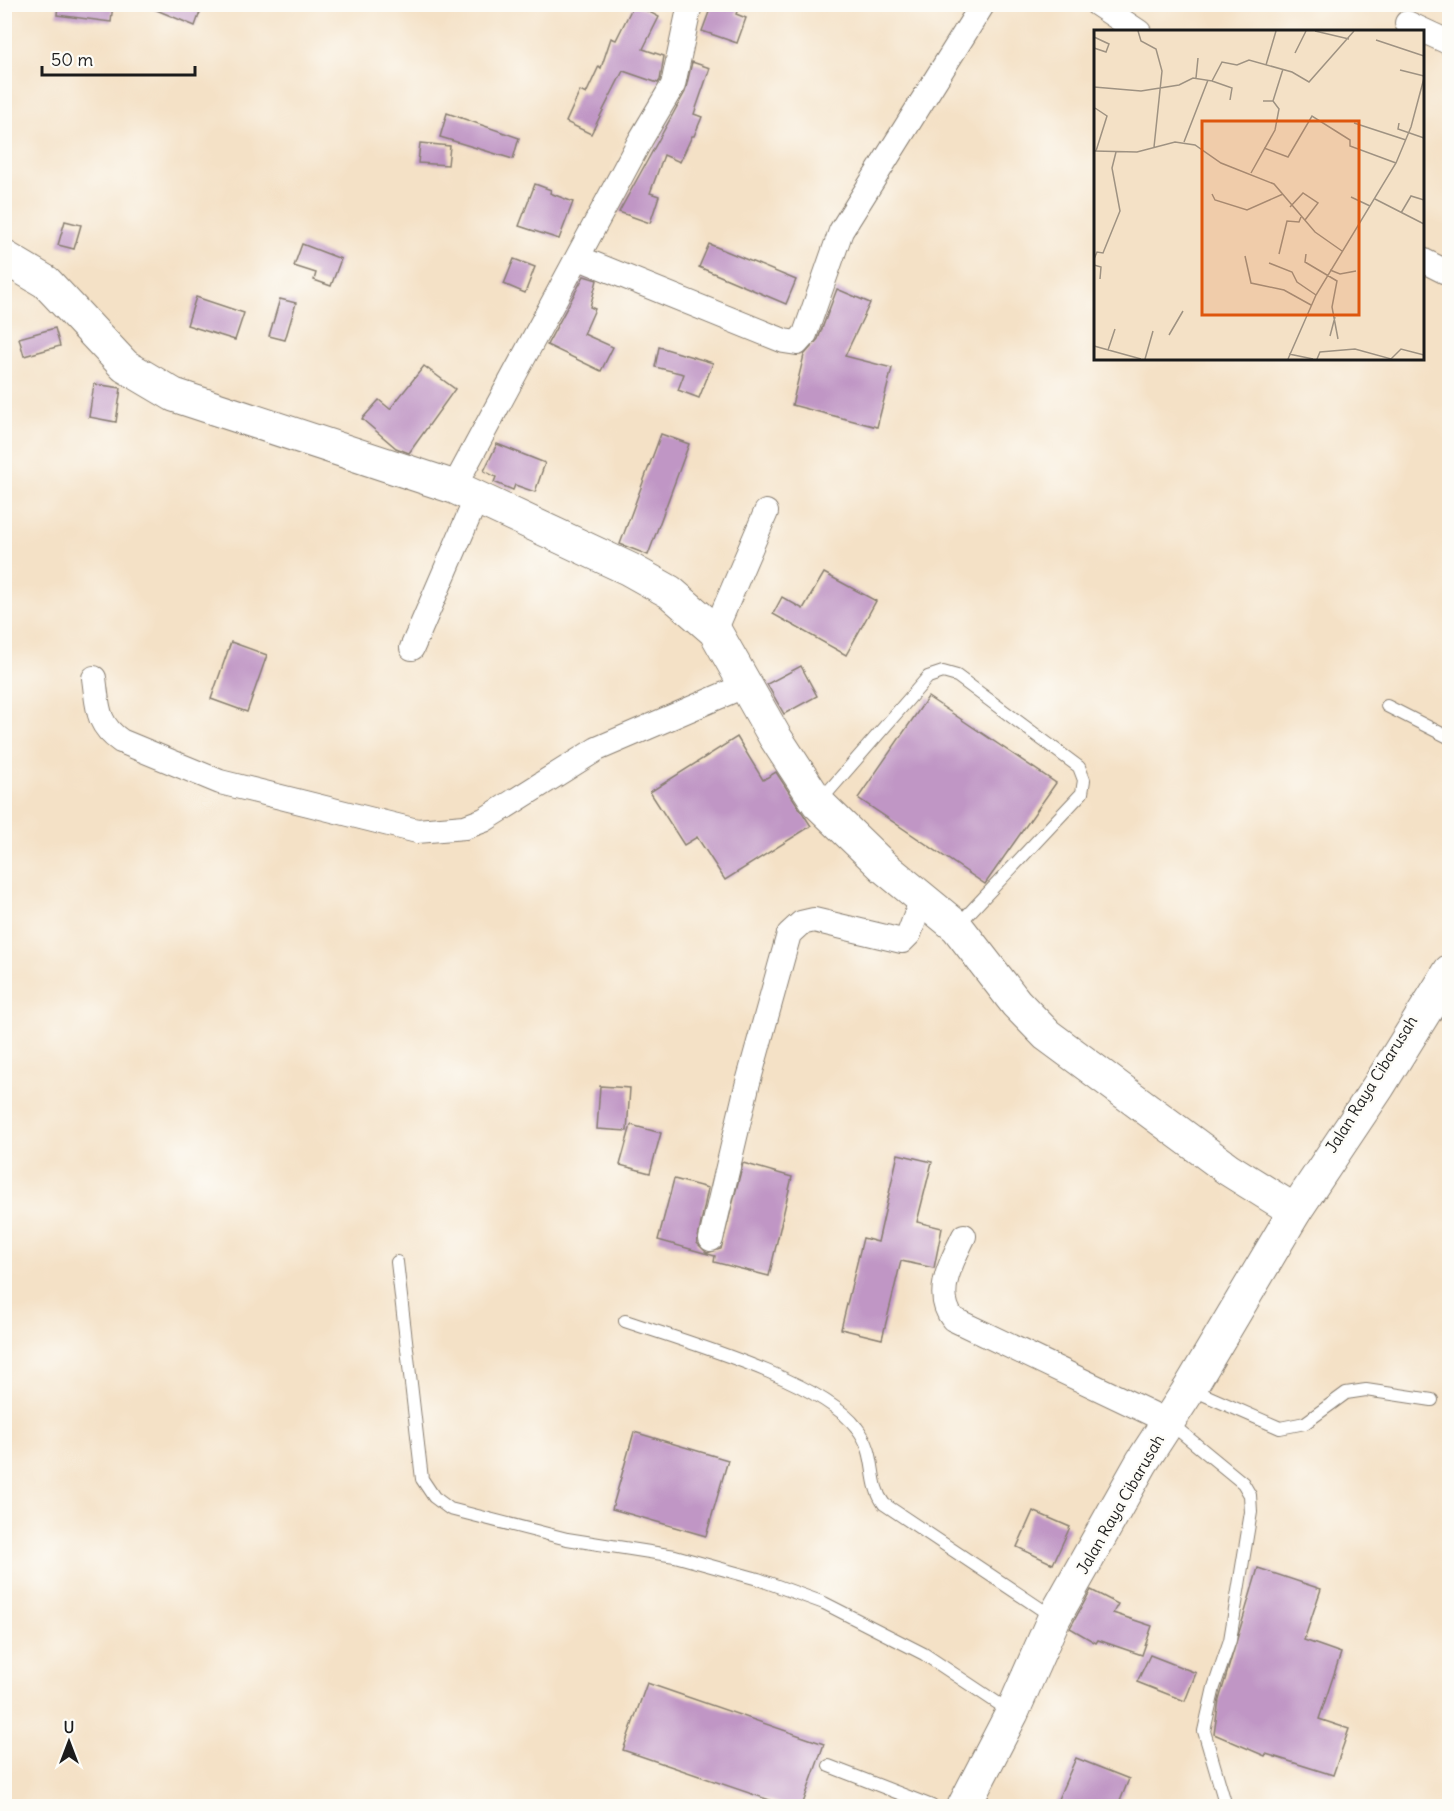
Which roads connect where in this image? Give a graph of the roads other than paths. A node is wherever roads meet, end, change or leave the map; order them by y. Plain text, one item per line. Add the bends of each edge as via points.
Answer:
1 (690, 4) edge
2 (983, 4) edge
3 (1096, 4) edge
4 (1407, 23) dead end
5 (1136, 30) edge
6 (1422, 30) edge
7 (1424, 31) edge
8 (1449, 43) edge
9 (4, 256) edge
10 (579, 258) junction
11 (1424, 261) edge
12 (1449, 274) edge
13 (466, 492) junction
14 (766, 512) dead end
15 (715, 631) junction
16 (412, 648) dead end
17 (94, 678) dead end
18 (746, 686) junction
19 (1387, 706) dead end
20 (1449, 738) edge
21 (818, 803) junction
22 (922, 899) junction
23 (957, 927) junction
24 (1449, 958) edge
25 (1449, 971) edge
26 (1295, 1211) junction
27 (964, 1236) dead end
28 (711, 1239) dead end
29 (398, 1262) dead end
30 (625, 1321) dead end
31 (1190, 1388) junction
32 (1432, 1400) dead end
33 (1169, 1422) junction
34 (1054, 1618) junction
35 (1012, 1713) junction
36 (829, 1766) dead end
37 (932, 1806) edge
38 (964, 1806) edge
39 (1226, 1806) edge

1 - 10 street via 673,86
2 - 10 street via 841,231 805,334 797,342 784,341
3 - 5 street
4 - 6 street
7 - 8 street
9 - 13 street via 46,282 109,352 148,382 215,410
10 - 13 street
11 - 12 street
13 - 15 street via 655,582
13 - 16 street
14 - 15 street
15 - 18 street
17 - 18 street via 100,718 107,731 121,741 220,782 417,831 465,827 484,820 597,749
18 - 21 street
19 - 20 lane
21 - 22 street
21 - 23 lane via 928,677 939,672 957,676 1079,767 1084,780 1082,793
22 - 23 street
22 - 28 street via 909,934 902,941 814,920 801,923 789,934 747,1086
23 - 26 street via 1016,1003 1047,1035 1228,1169
24 - 26 street, Jalan Raya Cibarusah
25 - 26 street, Jalan Raya Cibarusah via 1378,1088
26 - 31 street, Jalan Raya Cibarusah
27 - 33 street via 945,1286 946,1308 953,1319
29 - 35 lane via 422,1479 434,1497 450,1509 567,1539 675,1556 758,1579 824,1603 924,1654
30 - 34 lane via 773,1374 836,1406 867,1441 876,1490 884,1504
31 - 32 lane via 1280,1428 1305,1423 1346,1393 1366,1390
31 - 33 street, Jalan Raya Cibarusah
33 - 34 street, Jalan Raya Cibarusah via 1142,1462
33 - 39 lane via 1243,1483 1251,1495 1233,1629 1204,1731
34 - 35 street, Jalan Raya Cibarusah
35 - 38 street, Jalan Raya Cibarusah
36 - 37 lane

